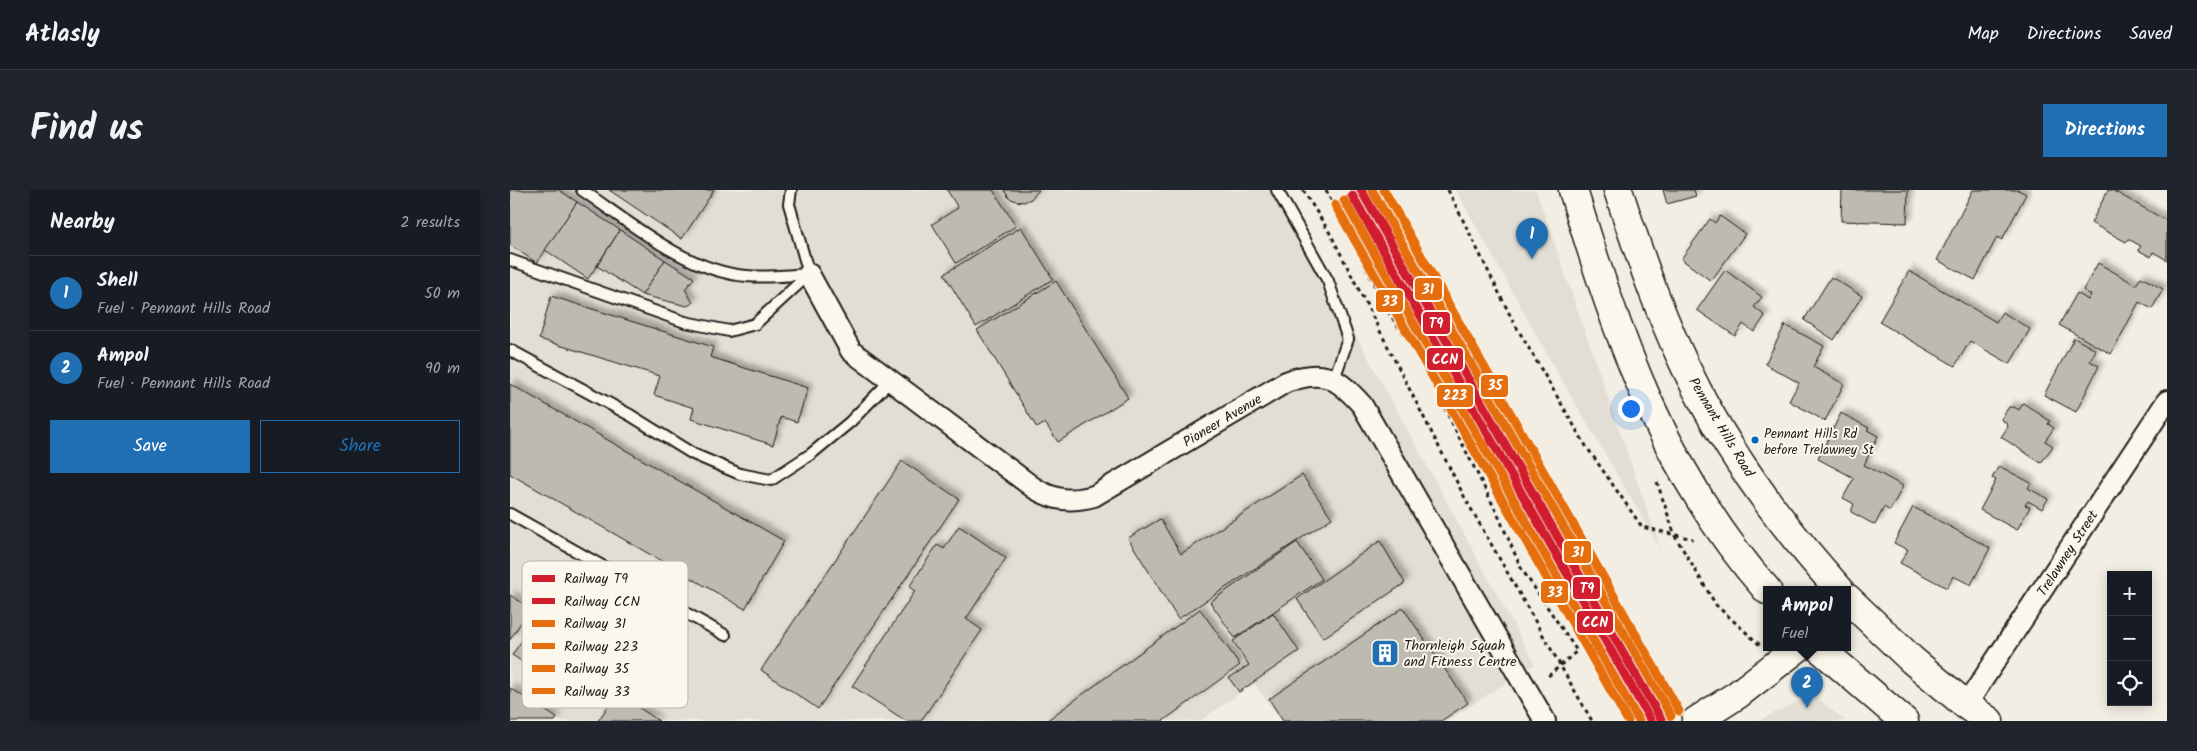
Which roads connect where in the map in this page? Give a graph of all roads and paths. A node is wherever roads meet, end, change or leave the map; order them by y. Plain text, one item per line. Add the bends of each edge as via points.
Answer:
1 (582, 190) edge
2 (791, 190) edge
3 (1277, 190) edge
4 (1302, 190) edge
5 (1326, 190) edge
6 (1448, 190) edge
7 (1573, 190) edge
8 (1618, 190) edge
9 (510, 260) edge
10 (809, 274) junction
11 (510, 350) edge
12 (1334, 379) junction
13 (890, 380) junction
14 (2167, 401) edge
15 (510, 514) edge
16 (1695, 539) dead end
17 (594, 561) edge
18 (1764, 586) edge
19 (1835, 586) edge
20 (1851, 605) edge
21 (688, 614) edge
22 (725, 635) dead end
23 (1794, 651) edge
24 (1823, 651) edge
25 (1560, 665) junction
26 (1529, 693) junction
27 (1966, 705) junction
28 (1545, 721) edge
29 (1592, 721) edge
30 (1696, 721) edge
31 (1904, 721) edge
32 (1990, 721) edge

1 - 10 lane via 670,249 710,269 746,276
2 - 10 lane via 789,204
3 - 12 lane via 1328,281 1348,339
4 - 25 path via 1331,235 1466,500
5 - 25 path via 1387,310 1414,350 1438,395 1521,568 1576,651
6 - 16 path via 1513,321 1586,446 1642,528
7 - 18 main road via 1609,303 1659,428 1697,494
8 - 19 main road, Pennant Hills Road via 1649,283 1696,388 1766,499
9 - 10 lane via 686,322 729,331 755,324
10 - 13 street, Pioneer Avenue via 851,351
11 - 13 lane via 630,415 693,454 740,474 772,480 850,422
12 - 13 street, Pioneer Avenue via 1304,376 1286,382 1094,496 1076,501 1060,500 1034,488
12 - 26 street via 1362,405
14 - 27 street, Trelawney Street
15 - 17 lane
20 - 27 main road, Pennant Hills Road
21 - 22 lane
23 - 30 main road via 1737,695
24 - 31 main road
25 - 26 path
25 - 29 path
26 - 28 street
27 - 32 main road, Pennant Hills Road

